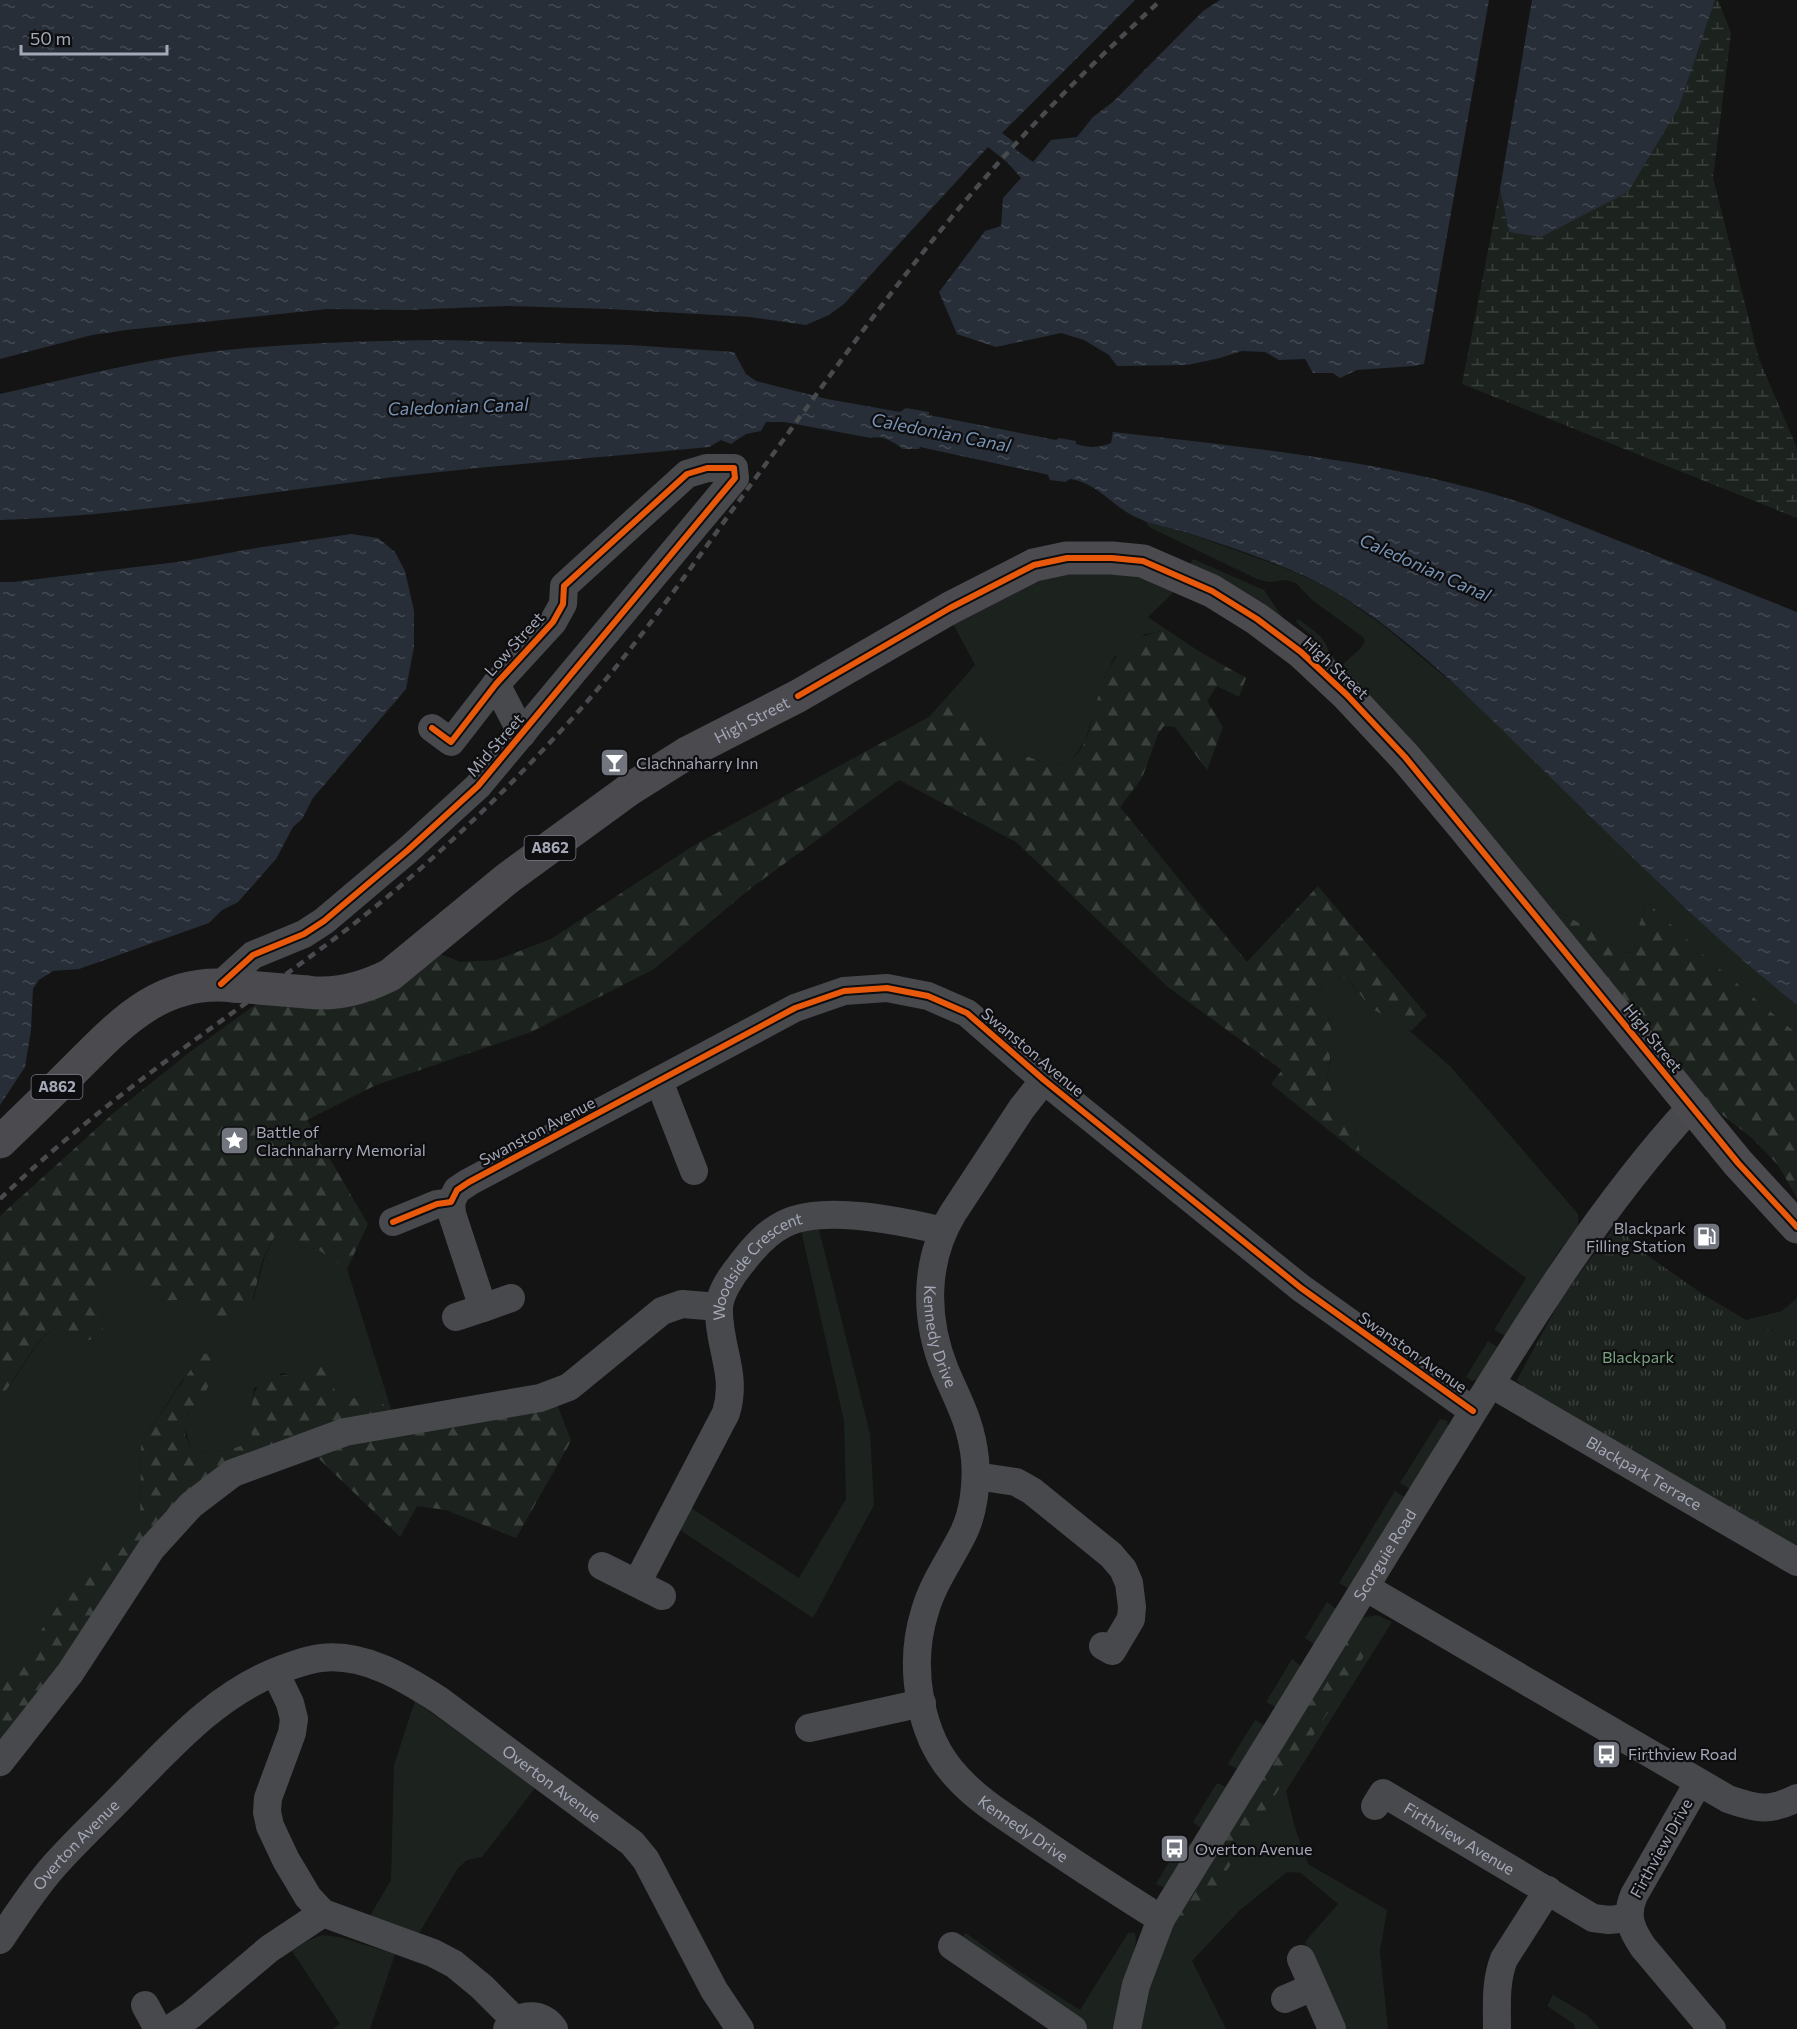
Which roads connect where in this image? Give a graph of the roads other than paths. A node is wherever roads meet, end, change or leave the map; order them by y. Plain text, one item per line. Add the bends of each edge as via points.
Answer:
1 (687, 474) joint
2 (553, 622) junction
3 (577, 667) junction
4 (496, 684) junction
5 (432, 728) dead end
6 (522, 734) junction
7 (227, 985) junction
8 (1044, 1080) junction
9 (659, 1081) junction
10 (1691, 1107) junction
11 (0, 1142) edge
12 (692, 1174) dead end
13 (451, 1202) junction
14 (393, 1222) dead end
15 (1797, 1227) edge
16 (943, 1231) junction
17 (511, 1298) dead end
18 (718, 1306) junction
19 (1491, 1384) junction
20 (1473, 1411) junction
21 (976, 1476) junction
22 (1797, 1562) edge
23 (602, 1566) dead end
24 (637, 1583) junction
25 (1365, 1587) junction
26 (662, 1596) dead end
27 (1102, 1646) dead end
28 (275, 1672) junction
29 (922, 1703) junction
30 (809, 1729) dead end
31 (0, 1762) edge
32 (1698, 1783) junction
33 (1797, 1798) edge
34 (1375, 1806) dead end
35 (1548, 1890) junction
36 (323, 1913) junction
37 (1628, 1918) junction
38 (1161, 1919) junction
39 (0, 1940) edge
40 (952, 1946) dead end
41 (1301, 1959) dead end
42 (1313, 1987) junction
43 (1285, 1999) dead end
44 (511, 2025) edge
45 (170, 2029) edge
46 (554, 2029) edge
47 (740, 2029) edge
48 (1073, 2029) edge
49 (1127, 2029) edge
50 (1332, 2029) edge
51 (1497, 2029) edge
52 (1712, 2029) edge

1 - 2 street, Low Street via 564,586 563,604
1 - 3 street, Mid Street via 706,468 734,468 735,478
2 - 3 street
2 - 4 street, Low Street
3 - 6 street, Mid Street
4 - 5 street, Low Street via 451,742
4 - 6 street
6 - 7 street, Mid Street via 478,786 408,850 324,921 304,934 253,955
7 - 10 main road, High Street / A862, bridge via 320,994 370,985 390,975 508,878 687,753 1034,565 1067,558 1112,558 1143,561 1212,591 1301,652 1347,695 1462,825
7 - 11 main road, A862 via 186,988 141,1008
8 - 9 street, Swanston Avenue via 967,1013 928,996 886,988 844,991 795,1008
8 - 16 street, Kennedy Drive
8 - 20 street, Swanston Avenue via 1301,1288
9 - 12 street
9 - 13 street, Swanston Avenue via 469,1182
10 - 15 main road, A862
10 - 19 street, Scorguie Road via 1655,1146 1571,1259
13 - 14 street
13 - 17 street via 469,1313
16 - 18 street, Woodside Crescent via 852,1216 801,1218 770,1232 752,1249
16 - 21 street, Kennedy Drive via 932,1268 930,1317 936,1347 972,1434
18 - 24 street, Woodside Crescent via 731,1397
18 - 31 street via 682,1304 662,1311 569,1387 540,1398 345,1432 233,1473 192,1505 151,1549 70,1673
19 - 20 street, Scorguie Road
19 - 22 street, Blackpark Terrace
20 - 25 street, Scorguie Road
21 - 27 street via 1016,1482 1032,1491 1123,1569 1132,1594 1131,1618 1112,1651
21 - 29 street, Kennedy Drive via 964,1532 934,1587 920,1629 917,1674
23 - 24 street
24 - 26 street
25 - 32 street
25 - 38 street, Scorguie Road
28 - 36 street via 294,1719 267,1812 286,1860 308,1897
28 - 39 street, Overton Avenue via 222,1701 184,1731 54,1865
28 - 47 street, Overton Avenue via 322,1658 348,1659 375,1665 406,1679 632,1843 646,1860 714,1990
29 - 30 street
29 - 38 street, Kennedy Drive via 938,1751 979,1798 1086,1873
32 - 33 street via 1728,1800 1754,1808 1780,1807
32 - 37 street, Firthview Drive via 1634,1895
34 - 35 street, Firthview Avenue via 1383,1793
35 - 37 street, Firthview Avenue via 1593,1918
35 - 51 street via 1504,1959 1497,1985
36 - 44 street via 454,1964 482,1987
36 - 45 street via 268,1949 192,2015
37 - 52 street, Firthview Drive via 1643,1947
38 - 49 street, Scorguie Road via 1136,1985
40 - 48 street
41 - 42 street
42 - 43 street
42 - 50 street
44 - 46 street via 524,2016 534,2016

